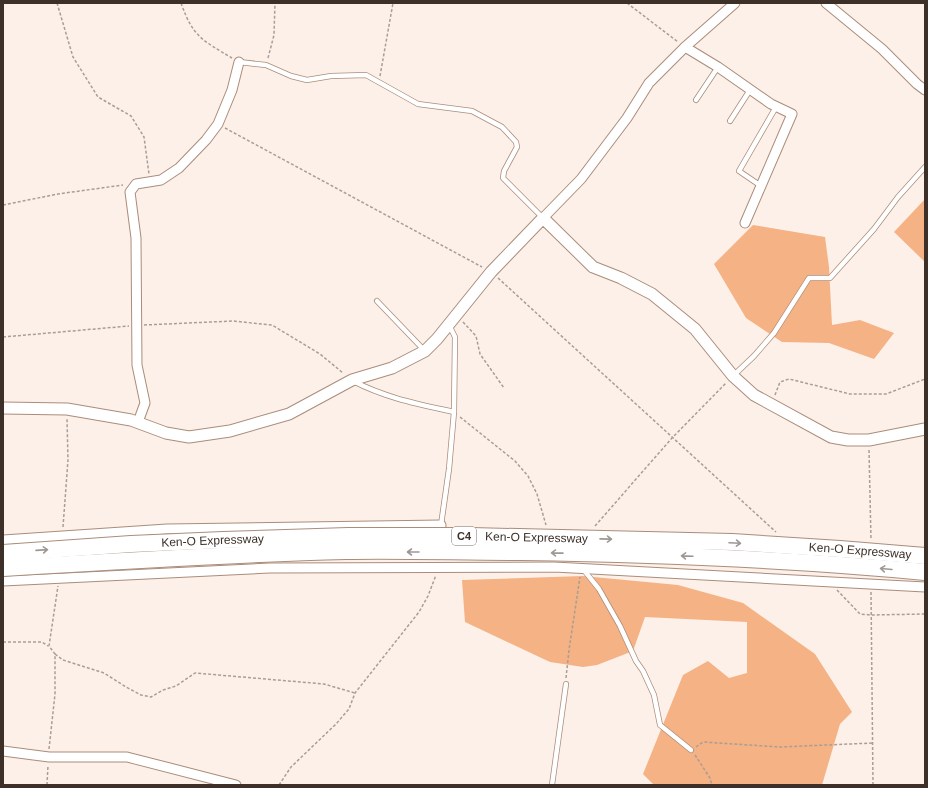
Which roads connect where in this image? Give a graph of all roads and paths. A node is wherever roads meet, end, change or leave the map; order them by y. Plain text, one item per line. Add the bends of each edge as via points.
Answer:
1 (56, 3) edge
2 (181, 3) edge
3 (275, 3) edge
4 (393, 3) edge
5 (627, 3) edge
6 (735, 3) edge
7 (826, 3) edge
8 (685, 47) junction
9 (239, 62) junction
10 (266, 65) junction
11 (718, 67) junction
12 (378, 82) junction
13 (750, 90) junction
14 (925, 90) edge
15 (696, 100) dead end
16 (776, 106) junction
17 (730, 121) dead end
18 (218, 124) junction
19 (925, 167) edge
20 (150, 182) junction
21 (136, 184) junction
22 (760, 186) junction
23 (3, 205) edge
24 (543, 218) junction
25 (744, 223) dead end
26 (491, 272) junction
27 (377, 301) dead end
28 (456, 315) junction
29 (449, 325) junction
30 (137, 326) junction
31 (3, 337) edge
32 (425, 351) junction
33 (732, 376) junction
34 (925, 379) edge
35 (352, 380) junction
36 (504, 388) dead end
37 (771, 404) junction
38 (3, 408) edge
39 (454, 412) junction
40 (138, 422) junction
41 (925, 430) edge
42 (672, 438) junction
43 (869, 440) junction
44 (441, 525) junction
45 (546, 526) dead end
46 (594, 528) dead end
47 (778, 535) dead end
48 (3, 540) edge
49 (871, 542) dead end
50 (3, 553) edge
51 (925, 556) edge
52 (439, 567) junction
53 (3, 568) edge
54 (582, 568) junction
55 (925, 572) edge
56 (3, 581) edge
57 (828, 582) junction
58 (871, 584) junction
59 (925, 587) edge
60 (925, 614) edge
61 (871, 615) junction
62 (3, 642) edge
63 (48, 646) dead end
64 (55, 654) dead end
65 (566, 684) joint
66 (356, 693) junction
67 (872, 743) junction
68 (691, 750) junction
69 (3, 751) edge
70 (48, 757) junction
71 (47, 785) edge
72 (236, 785) edge
73 (279, 785) edge
74 (552, 785) edge
75 (712, 785) edge
76 (874, 785) edge

1 - 20 path via 73,57 98,96 131,116 144,137
2 - 9 path via 192,28 202,40
3 - 10 path via 274,35
4 - 12 path
5 - 8 path
6 - 8 street
7 - 14 street via 882,49
8 - 11 street
8 - 24 street via 649,83 627,118 581,179
9 - 10 lane
9 - 18 street via 232,90
10 - 12 lane via 307,80 366,75
11 - 13 street
11 - 15 lane
12 - 24 lane via 418,104 472,111 502,127 516,142 517,147 503,178
13 - 16 street
13 - 17 lane
16 - 22 street via 792,114
16 - 22 lane via 739,171
18 - 20 street via 179,168 161,180
18 - 26 path
19 - 33 lane via 830,278 809,278 774,334
20 - 21 street
21 - 23 path via 58,194
21 - 30 street via 130,192 136,238
22 - 25 street
24 - 26 street
24 - 33 street via 593,267 652,294 695,329
26 - 28 street
26 - 42 path
27 - 32 lane
28 - 29 street
28 - 36 path via 476,336 480,354
29 - 32 street
29 - 39 lane via 455,337
30 - 31 path
30 - 35 path via 233,321 272,325 320,354
30 - 40 street via 137,365 145,402
32 - 35 street via 392,368
33 - 37 street via 754,395
33 - 42 path
34 - 37 path via 886,394 850,394 789,379 780,382
35 - 39 lane via 393,398
35 - 40 street via 289,414 230,431 189,436 166,433
37 - 43 street via 831,437
38 - 40 street via 67,409
39 - 44 lane
39 - 45 path via 515,461 528,476 537,494
41 - 43 street
42 - 46 path
42 - 47 path
43 - 49 path
44 - 48 street via 167,529
44 - 52 street
50 -> 51 highway, Ken-O Expressway / C4, bridge via 224,540 471,536 732,542
52 - 54 street
52 - 56 street via 270,568
52 - 66 path via 419,612
55 -> 53 highway, Ken-O Expressway / C4, bridge via 737,558 610,553 348,551 224,555
54 - 57 street
54 - 65 path
54 - 68 lane via 599,589 643,671 654,696 660,725
57 - 58 street
57 - 61 path via 860,614
58 - 59 street
58 - 61 path
60 - 61 path
61 - 67 path
62 - 63 path via 42,642
64 - 66 path via 64,660 104,673 141,695 151,697 195,674 324,684
65 - 74 lane
66 - 73 path via 349,708 336,724 291,767
67 - 68 path via 780,747 703,742
67 - 76 path
68 - 75 path
69 - 70 street
70 - 71 path
70 - 72 street via 127,758

